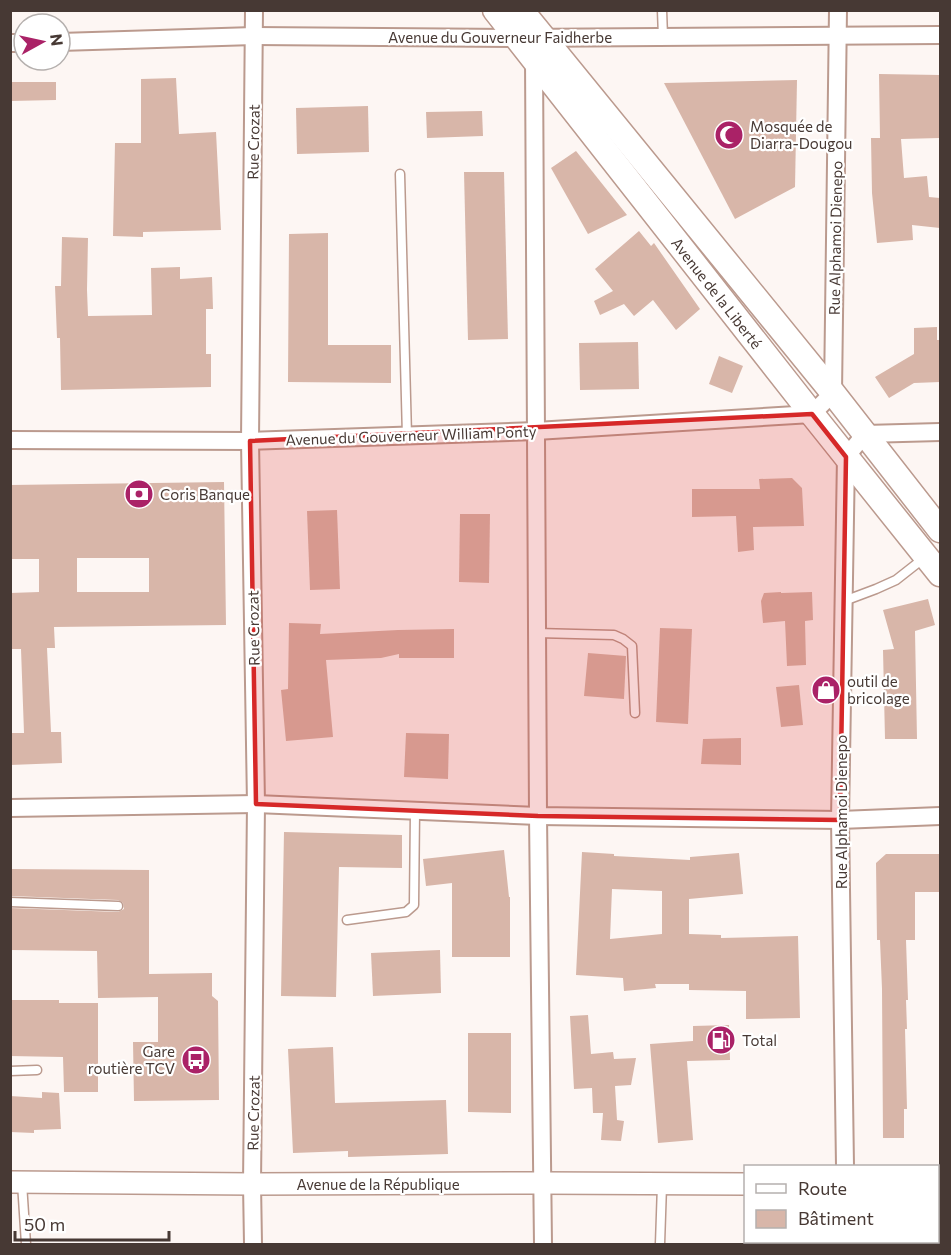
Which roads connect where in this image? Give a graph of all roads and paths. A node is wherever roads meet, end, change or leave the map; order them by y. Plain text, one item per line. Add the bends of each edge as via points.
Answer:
1 (254, 10) edge
2 (495, 10) edge
3 (662, 10) edge
4 (838, 10) edge
5 (531, 35) edge
6 (940, 35) edge
7 (254, 36) junction
8 (838, 36) junction
9 (663, 37) junction
10 (72, 42) edge
11 (400, 174) dead end
12 (833, 393) junction
13 (812, 414) junction
14 (536, 431) junction
15 (940, 432) edge
16 (865, 434) junction
17 (407, 436) junction
18 (10, 440) edge
19 (250, 441) junction
20 (846, 457) junction
21 (940, 530) edge
22 (933, 565) edge
23 (843, 601) junction
24 (537, 633) junction
25 (634, 713) dead end
26 (256, 804) junction
27 (10, 808) edge
28 (415, 811) junction
29 (538, 816) junction
30 (940, 816) edge
31 (840, 820) junction
32 (10, 902) edge
33 (118, 906) dead end
34 (347, 920) dead end
35 (37, 1070) dead end
36 (10, 1071) edge
37 (845, 1165) edge
38 (16, 1183) edge
39 (543, 1183) junction
40 (252, 1184) junction
41 (744, 1184) edge
42 (662, 1185) junction
43 (26, 1245) edge
44 (253, 1245) edge
45 (543, 1245) edge
46 (660, 1245) edge

1 - 7 street, Rue Crozat
2 - 5 main road, Avenue de la Liberté
3 - 9 lane
4 - 8 street, Rue Alphamoi Dienepo
5 - 7 street, Avenue du Gouverneur Faidherbe
5 - 9 street, Avenue du Gouverneur Faidherbe
5 - 12 main road, Avenue de la Liberté
5 - 13 main road, Avenue de la Liberté
5 - 14 street
6 - 8 street, Avenue du Gouverneur Faidherbe
7 - 10 street, Avenue du Gouverneur Faidherbe
7 - 19 street, Rue Crozat
8 - 9 street, Avenue du Gouverneur Faidherbe
8 - 12 street, Rue Alphamoi Dienepo
11 - 17 lane
12 - 13 street
12 - 16 main road, Avenue de la Liberté
13 - 14 street, Avenue du Gouverneur William Ponty
13 - 20 main road, Avenue de la Liberté
14 - 17 street, Avenue du Gouverneur William Ponty
14 - 24 street
15 - 16 street
16 - 20 street
16 - 21 main road, Avenue de la Liberté
17 - 19 street, Avenue du Gouverneur William Ponty
18 - 19 street, Avenue du Gouverneur William Ponty
19 - 26 street, Rue Crozat
20 - 22 main road, Avenue de la Liberté
20 - 23 street, Rue Alphamoi Dienepo
22 - 23 lane
23 - 31 street, Rue Alphamoi Dienepo
24 - 25 lane via 614,635 632,646
24 - 29 street
26 - 27 street
26 - 28 street
26 - 40 street, Rue Crozat
28 - 29 street
28 - 34 lane via 414,905 406,912
29 - 31 street
29 - 39 street
30 - 31 street
31 - 37 street, Rue Alphamoi Dienepo
32 - 33 lane
35 - 36 lane
38 - 40 street, Avenue de la République
38 - 43 lane
39 - 40 street, Avenue de la République
39 - 42 street, Avenue de la République
39 - 45 street
40 - 44 street, Rue Crozat
41 - 42 street, Avenue de la République
42 - 46 lane

